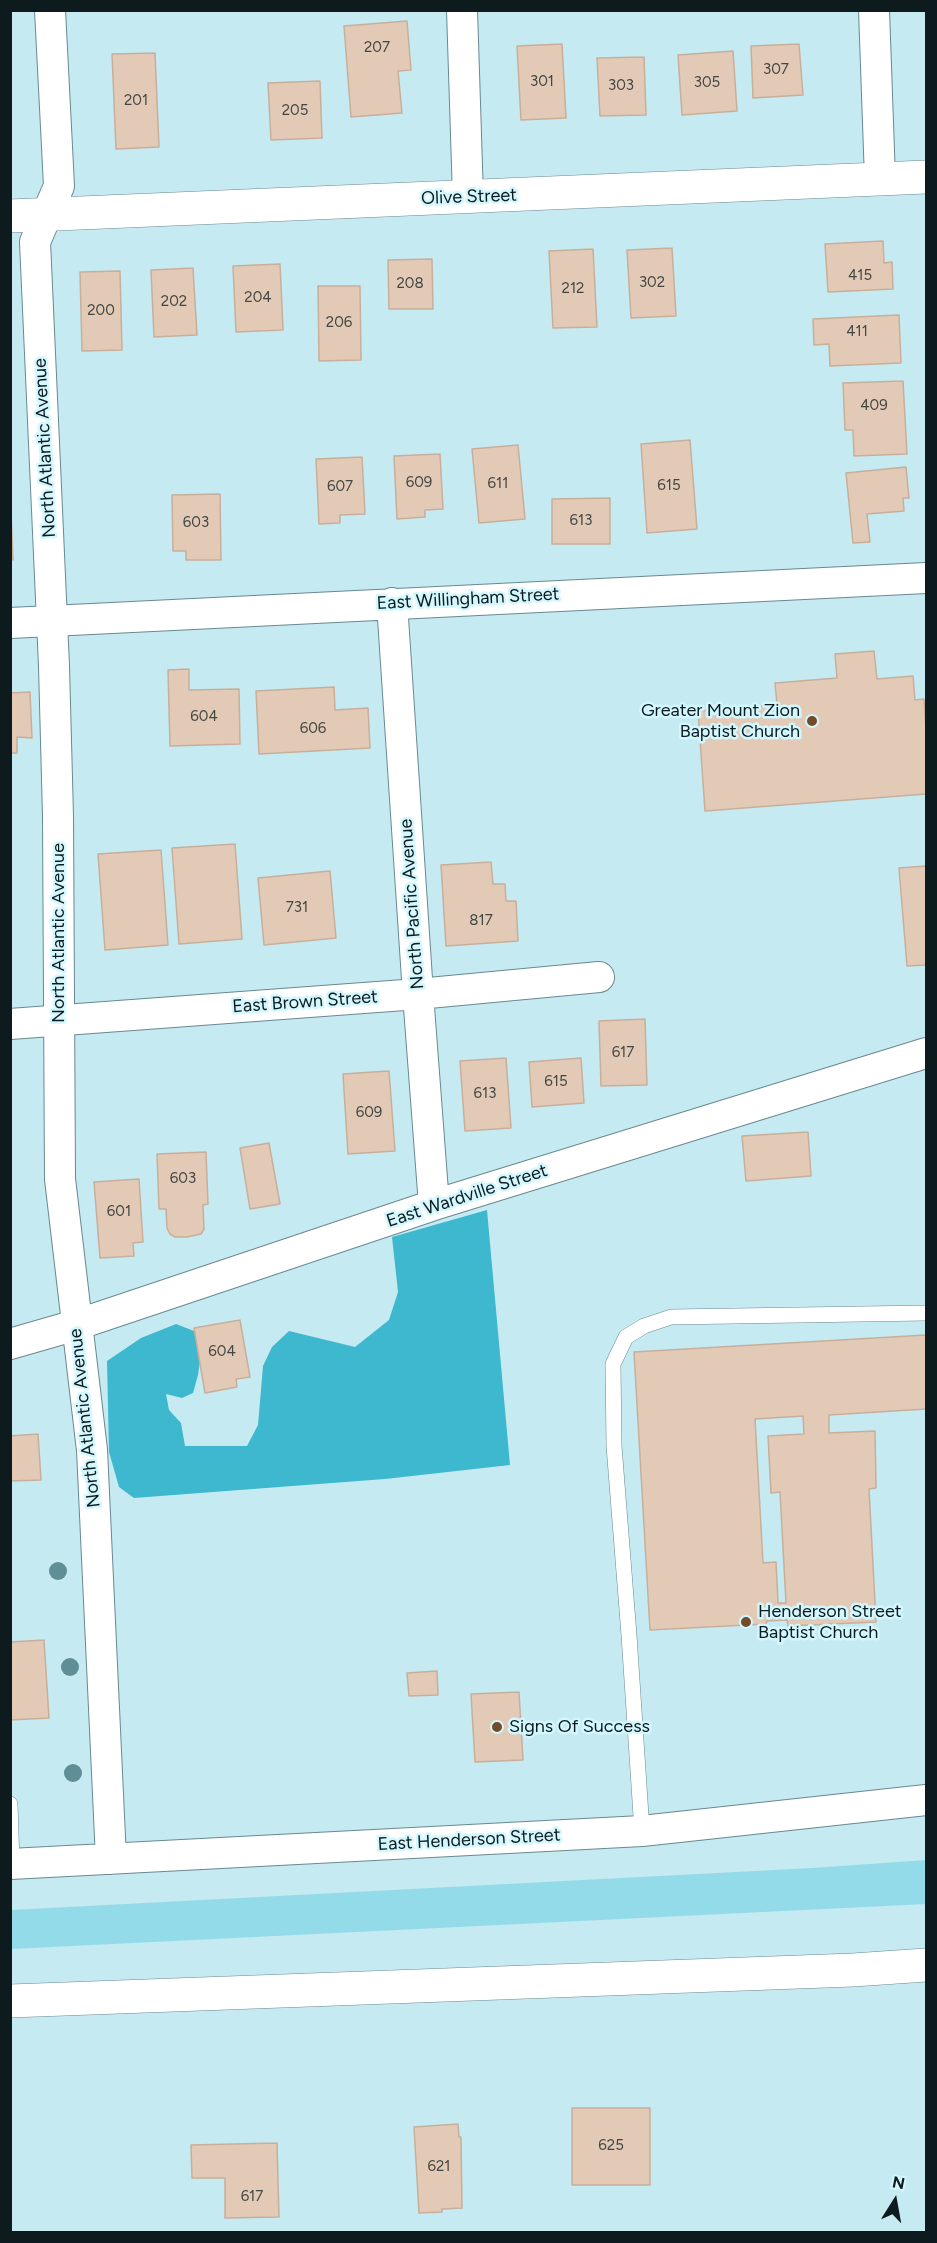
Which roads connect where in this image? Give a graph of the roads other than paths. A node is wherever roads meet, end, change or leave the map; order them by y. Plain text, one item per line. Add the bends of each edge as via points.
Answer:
1 (50, 10) edge
2 (462, 10) edge
3 (874, 10) edge
4 (927, 177) edge
5 (880, 179) junction
6 (468, 197) junction
7 (48, 214) junction
8 (10, 216) edge
9 (927, 578) edge
10 (392, 603) junction
11 (53, 620) junction
12 (10, 623) edge
13 (599, 977) dead end
14 (418, 994) junction
15 (59, 1020) junction
16 (10, 1024) edge
17 (927, 1053) edge
18 (434, 1205) junction
19 (927, 1313) edge
20 (76, 1325) junction
21 (10, 1344) edge
22 (927, 1800) edge
23 (10, 1804) edge
24 (642, 1831) junction
25 (111, 1859) junction
26 (11, 1864) edge
27 (927, 1965) edge
28 (10, 2001) edge

1 - 7 street, North Atlantic Avenue via 59,186
2 - 6 street
3 - 5 street
4 - 5 street, Olive Street
5 - 6 street, Olive Street
6 - 7 street, Olive Street
7 - 8 street, Olive Street
7 - 11 street, North Atlantic Avenue via 35,242
9 - 10 street, East Willingham Street
10 - 11 street, East Willingham Street
10 - 14 street, North Pacific Avenue
11 - 12 street, East Willingham Street
11 - 15 street, North Atlantic Avenue
13 - 14 street, East Brown Street
14 - 15 street, East Brown Street
14 - 18 street, North Pacific Avenue
15 - 16 street, East Brown Street
15 - 20 street, North Atlantic Avenue via 60,1179
17 - 18 street, East Wardville Street
18 - 20 street, East Wardville Street
19 - 24 lane via 671,1317 626,1337 613,1364 614,1446
20 - 21 street, East Wardville Street
20 - 25 street, North Atlantic Avenue via 92,1450
22 - 24 street, East Henderson Street
23 - 26 lane
24 - 25 street, East Henderson Street
25 - 26 street, East Henderson Street
27 - 28 street

